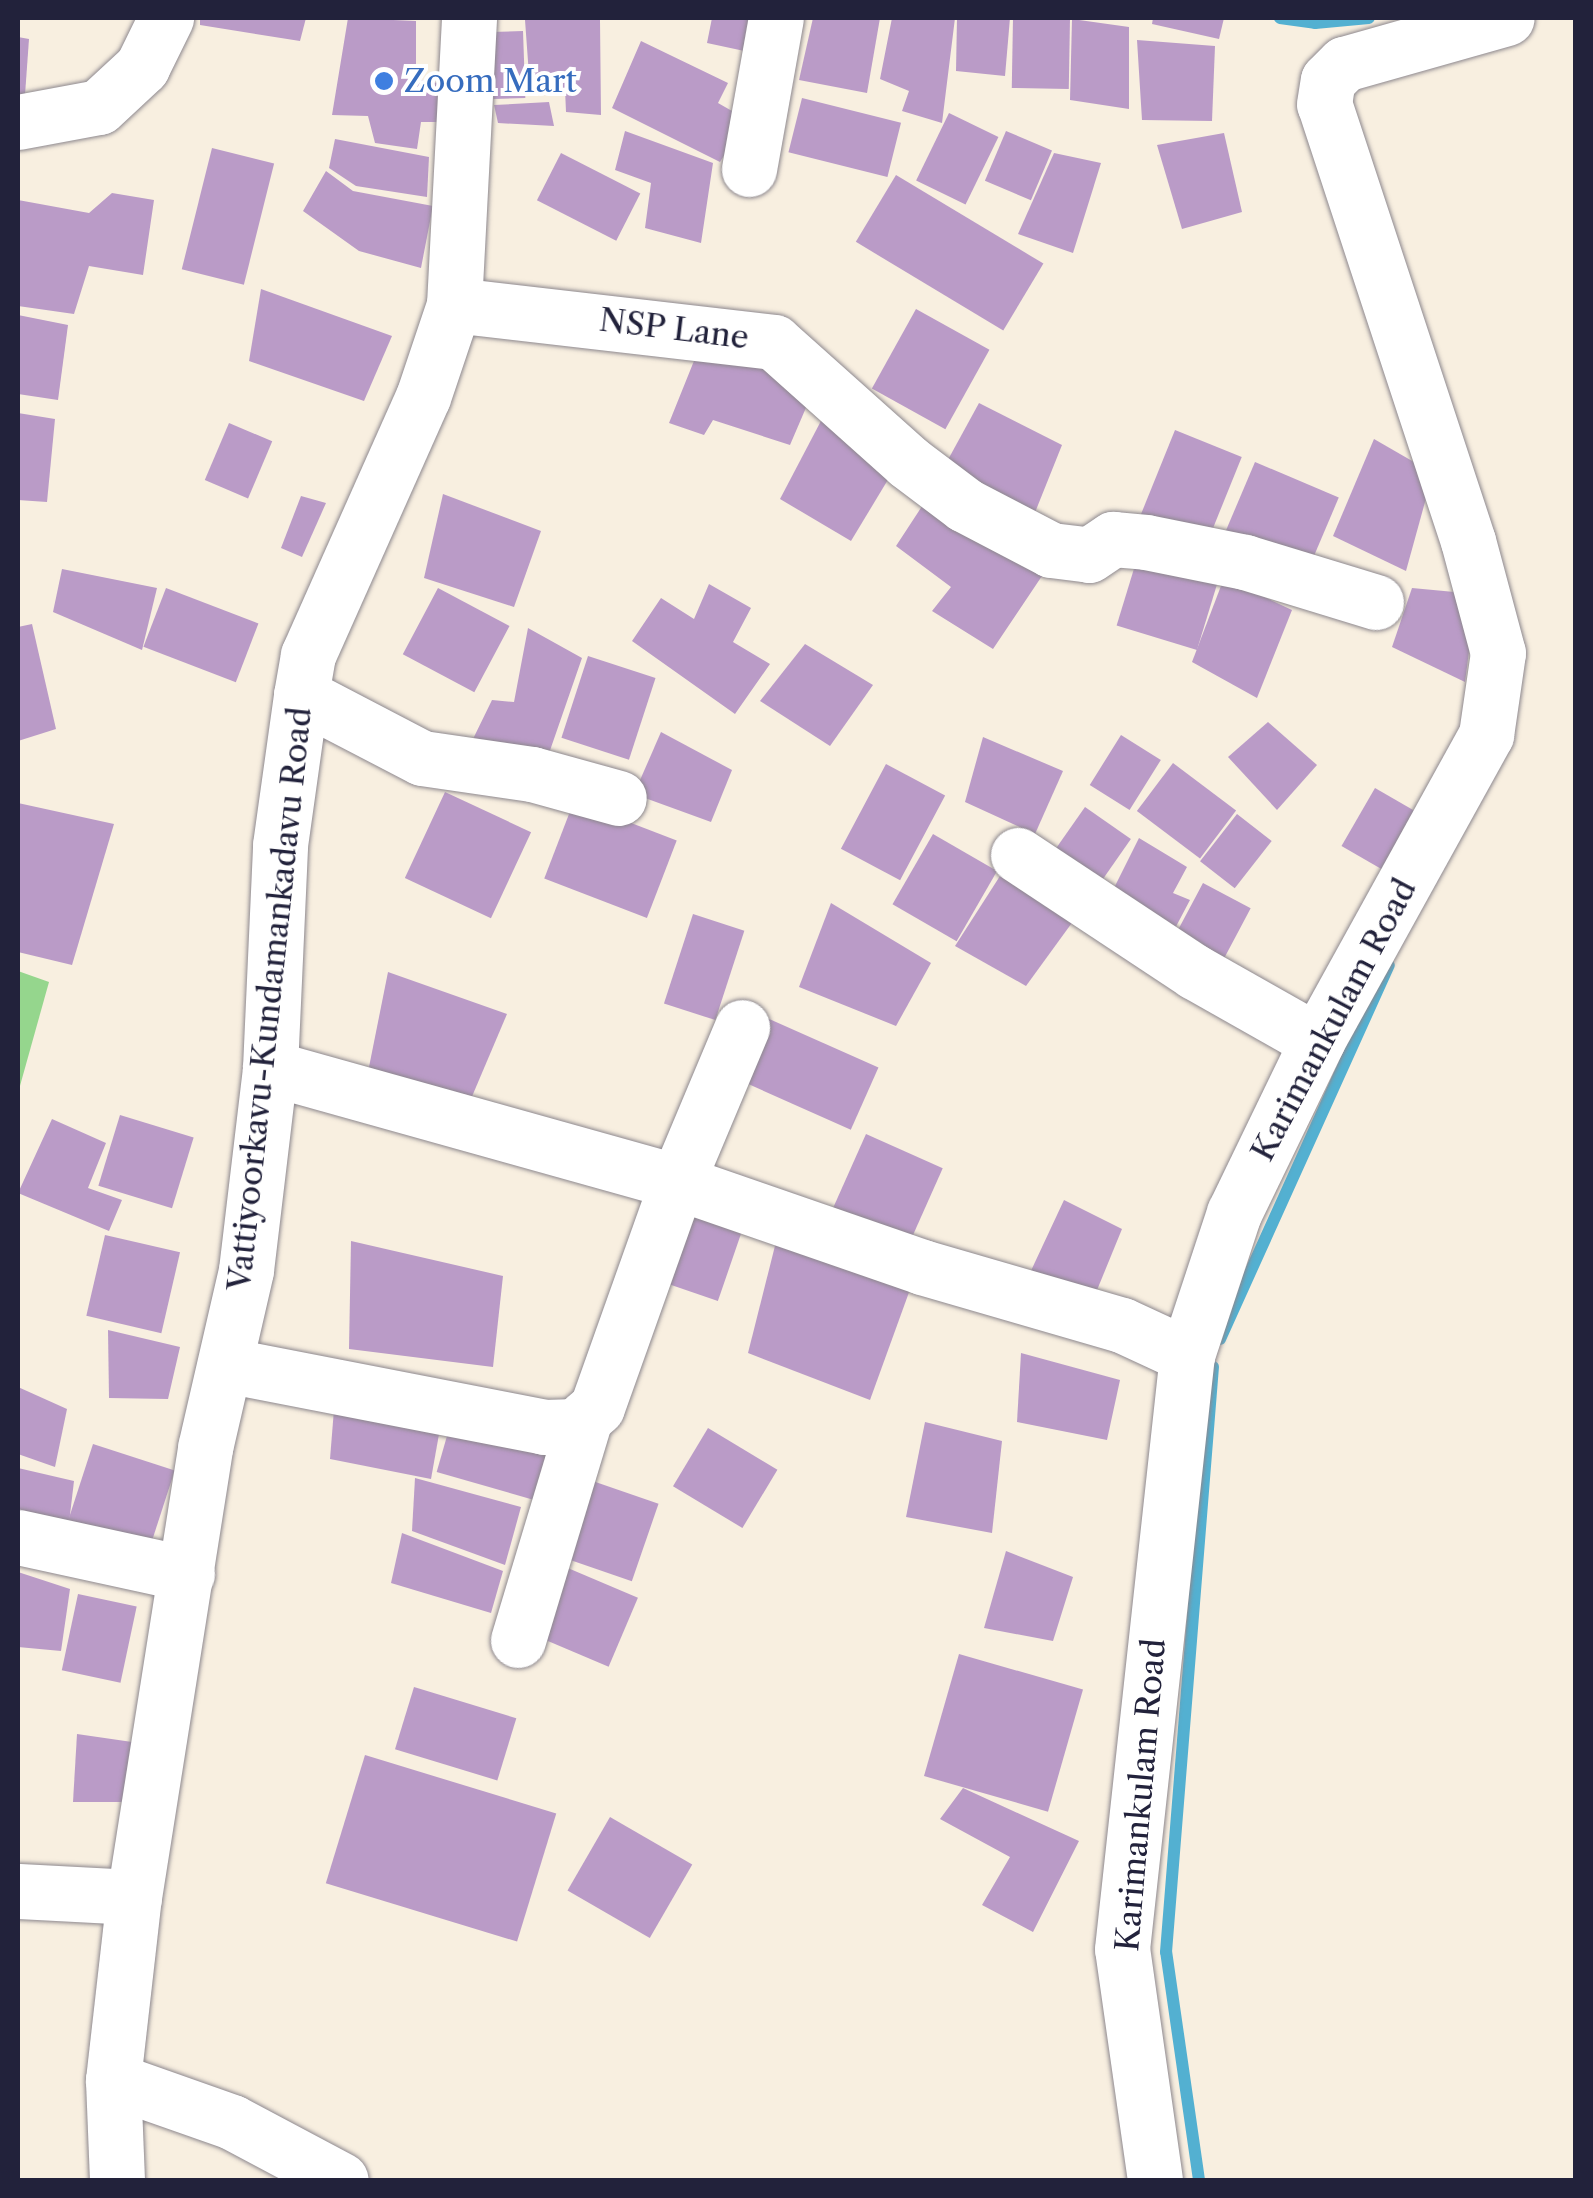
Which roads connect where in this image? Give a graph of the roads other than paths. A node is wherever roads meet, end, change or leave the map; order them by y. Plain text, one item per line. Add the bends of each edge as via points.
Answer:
1 (166, 18) edge
2 (469, 18) edge
3 (776, 18) edge
4 (1506, 18) edge
5 (18, 122) edge
6 (749, 169) dead end
7 (454, 305) junction
8 (1376, 602) dead end
9 (300, 694) junction
10 (619, 798) dead end
11 (1018, 855) dead end
12 (742, 1027) dead end
13 (1316, 1042) junction
14 (270, 1068) junction
15 (677, 1182) junction
16 (1187, 1355) junction
17 (226, 1366) junction
18 (584, 1418) junction
19 (18, 1537) edge
20 (187, 1574) junction
21 (518, 1640) dead end
22 (18, 1891) edge
23 (134, 1897) junction
24 (113, 2080) junction
25 (117, 2180) edge
26 (340, 2180) edge
27 (1155, 2180) edge

1 - 5 street via 142,67 99,107
2 - 7 street, Vattiyoorkavu-Kundamankadavu Road
3 - 6 street
4 - 13 street, Karimankulam Road via 1344,64 1328,80 1324,104 1462,522 1498,653 1486,735
7 - 8 street, NSP Lane via 774,342 965,505 1051,550 1088,555 1113,539 1146,542 1246,562
7 - 9 street, Vattiyoorkavu-Kundamankadavu Road via 422,397 308,655
9 - 10 street via 422,758 532,774
9 - 14 street, Vattiyoorkavu-Kundamankadavu Road via 270,965
11 - 13 street via 1194,972
12 - 15 street
13 - 16 street, Karimankulam Road via 1234,1213
14 - 15 street
14 - 17 street, Vattiyoorkavu-Kundamankadavu Road via 246,1270
15 - 16 street via 922,1267 1122,1325
15 - 18 street via 597,1407
16 - 27 street, Karimankulam Road via 1122,1949
17 - 18 street via 544,1427 576,1426
17 - 20 street, Vattiyoorkavu-Kundamankadavu Road via 205,1448
18 - 21 street
19 - 20 street
20 - 23 street, Vattiyoorkavu-Kundamankadavu Road
22 - 23 street
23 - 24 street, Vattiyoorkavu-Kundamankadavu Road
24 - 25 street, Vattiyoorkavu-Kundamankadavu Road
24 - 26 street via 232,2122

